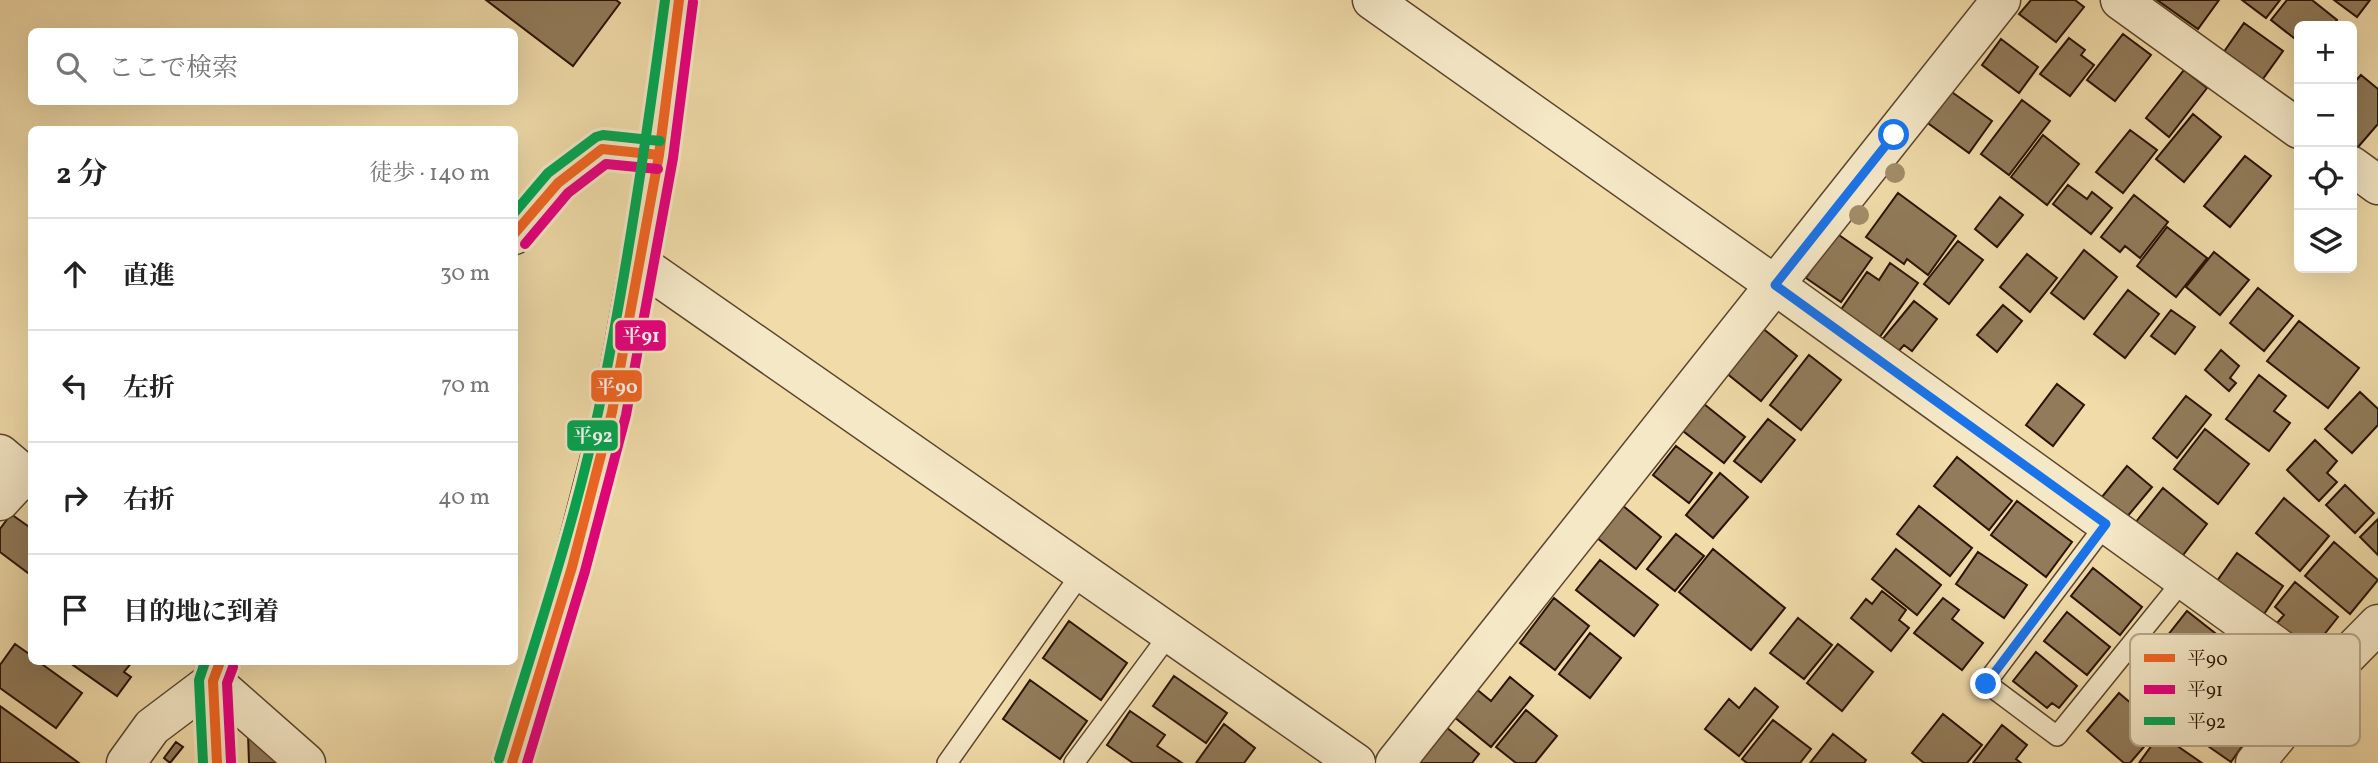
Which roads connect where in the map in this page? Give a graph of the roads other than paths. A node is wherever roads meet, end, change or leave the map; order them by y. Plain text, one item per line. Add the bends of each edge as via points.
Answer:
1 (678, 0) edge
2 (1372, 0) edge
3 (2001, 0) edge
4 (2120, 0) edge
5 (2294, 125) edge
6 (659, 155) junction
7 (2357, 170) edge
8 (2378, 185) edge
9 (518, 230) edge
10 (640, 264) junction
11 (1775, 285) junction
12 (2106, 524) junction
13 (1083, 571) junction
14 (2184, 579) junction
15 (2378, 624) edge
16 (1171, 632) junction
17 (2140, 634) edge
18 (2260, 634) edge
19 (2360, 642) edge
20 (2130, 646) edge
21 (216, 671) edge
22 (2269, 746) edge
23 (126, 763) edge
24 (217, 763) edge
25 (306, 763) edge
26 (512, 763) edge
27 (947, 763) edge
28 (1074, 763) edge
29 (1356, 763) edge
30 (1395, 763) edge
31 (2255, 763) edge

1 - 6 main road
2 - 11 street
3 - 11 street
4 - 5 street
6 - 9 street via 602,149 558,183
6 - 10 main road
7 - 8 street
10 - 13 street
10 - 26 main road via 612,412 572,567
11 - 12 street
11 - 30 street
12 - 14 street
12 - 20 lane via 1986,684 2057,736
13 - 16 street
13 - 27 lane
14 - 17 lane
14 - 18 street
15 - 19 street
16 - 28 lane
16 - 29 street
21 - 23 street via 152,727
21 - 24 street
21 - 25 street
22 - 31 street

